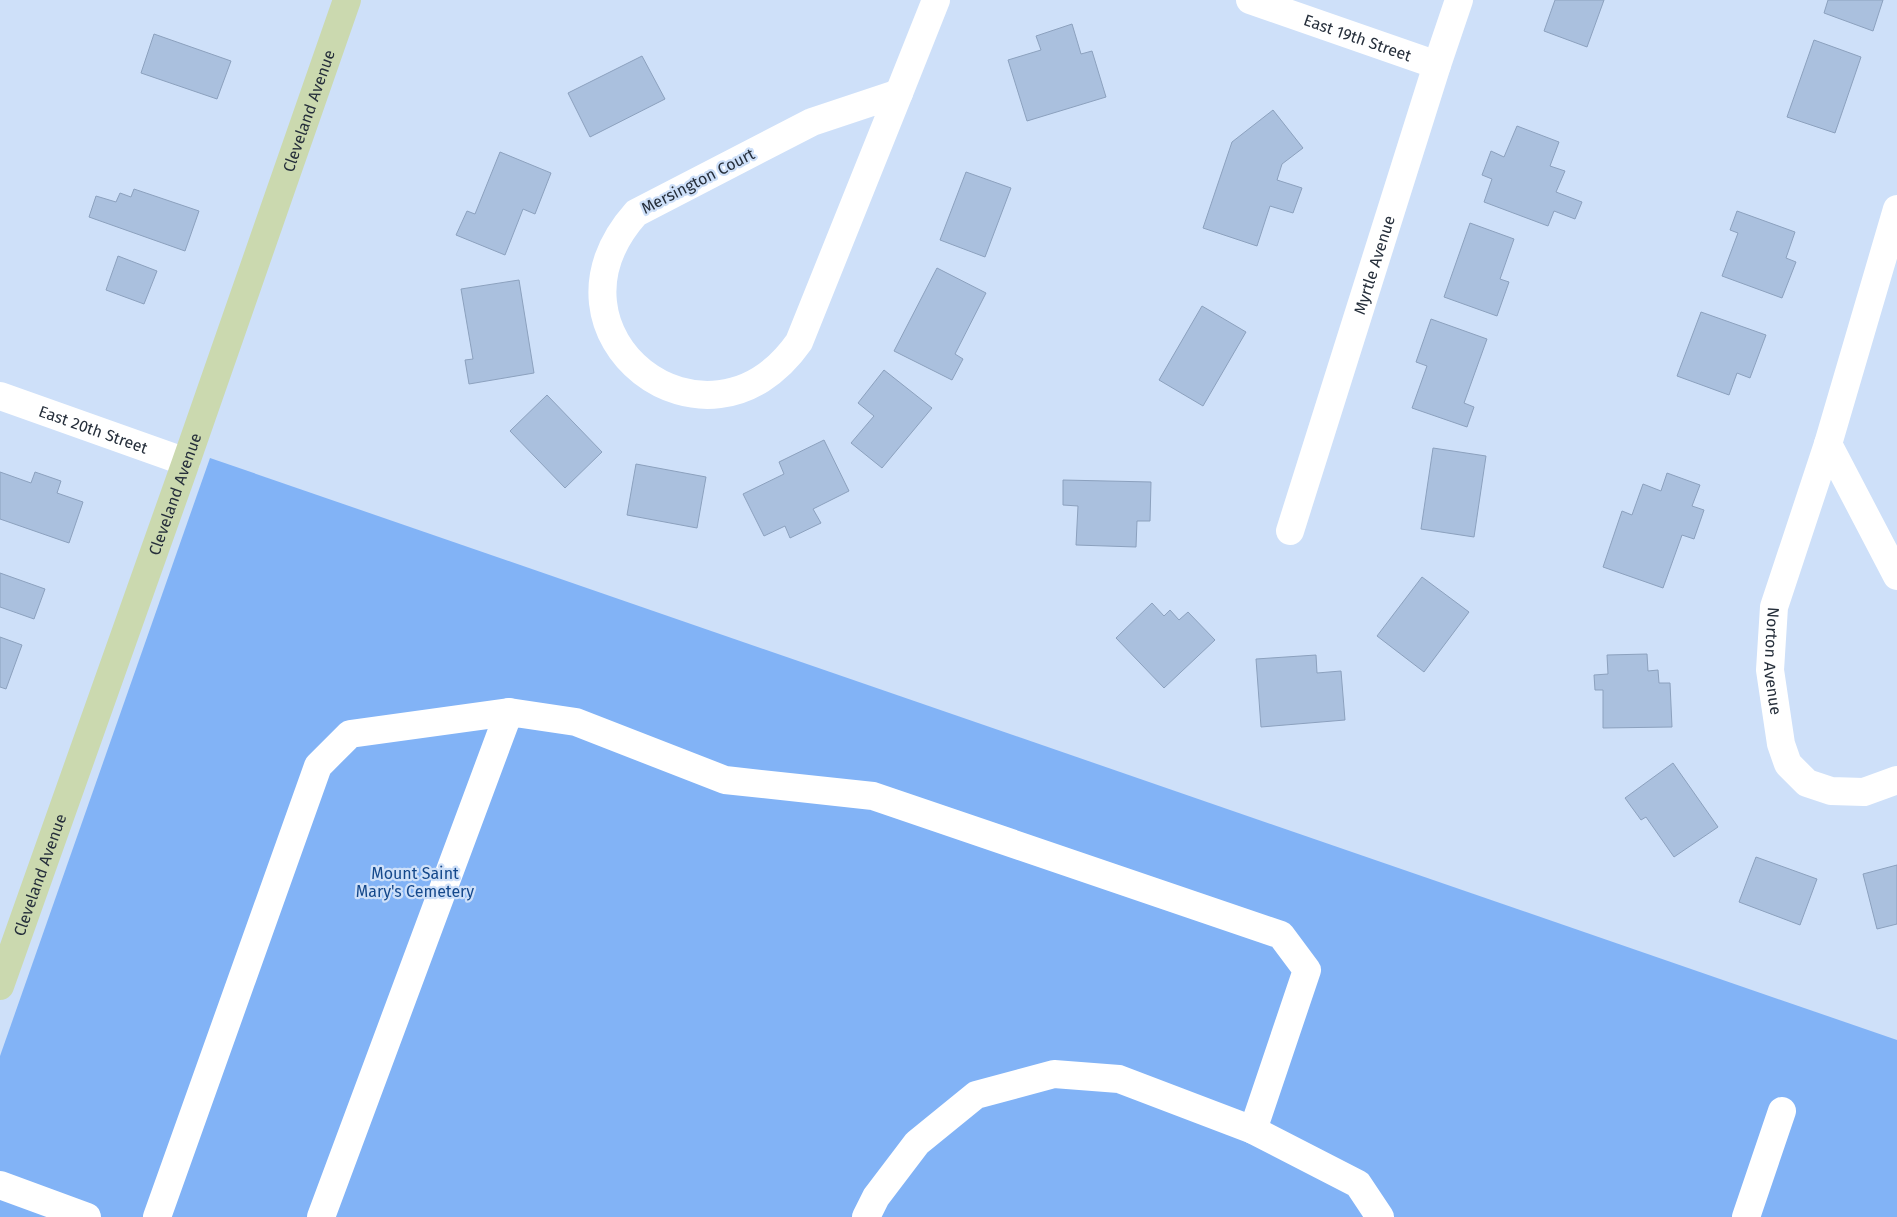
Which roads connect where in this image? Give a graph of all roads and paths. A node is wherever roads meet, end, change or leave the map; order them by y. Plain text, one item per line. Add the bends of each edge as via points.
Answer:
1 (347, 0) edge
2 (936, 0) edge
3 (1250, 0) edge
4 (1459, 0) edge
5 (1437, 65) junction
6 (899, 94) junction
7 (1895, 223) edge
8 (0, 396) edge
9 (1828, 444) junction
10 (186, 462) junction
11 (1290, 531) dead end
12 (1897, 576) edge
13 (510, 712) junction
14 (1897, 780) edge
15 (0, 986) edge
16 (1782, 1111) dead end
17 (1253, 1130) junction
18 (0, 1184) edge
19 (87, 1217) edge
20 (157, 1217) edge
21 (321, 1217) edge
22 (866, 1217) edge
23 (1380, 1217) edge
24 (1746, 1217) edge

1 - 10 main road, Cleveland Avenue
2 - 6 street, Mersington Court
3 - 5 street, East 19th Street
4 - 5 street, Myrtle Avenue
5 - 11 street, Myrtle Avenue
6 - 6 street, Mersington Court via 812,122 636,213 612,247 604,267 602,288 610,329 633,364 669,387 711,395 732,392 752,384 771,374 787,359 802,335
7 - 9 street, Norton Avenue
8 - 10 street, East 20th Street
9 - 12 street
9 - 14 street, Norton Avenue via 1774,607 1770,670 1781,744 1788,764 1807,783 1831,791 1864,792
10 - 15 main road, Cleveland Avenue
13 - 17 street via 576,722 725,780 873,796 1282,935 1308,970
13 - 20 street via 350,734 318,766
13 - 21 street
16 - 24 street
17 - 22 street via 1119,1079 1054,1074 976,1095 917,1143 876,1197
17 - 23 street via 1358,1184
18 - 19 street

